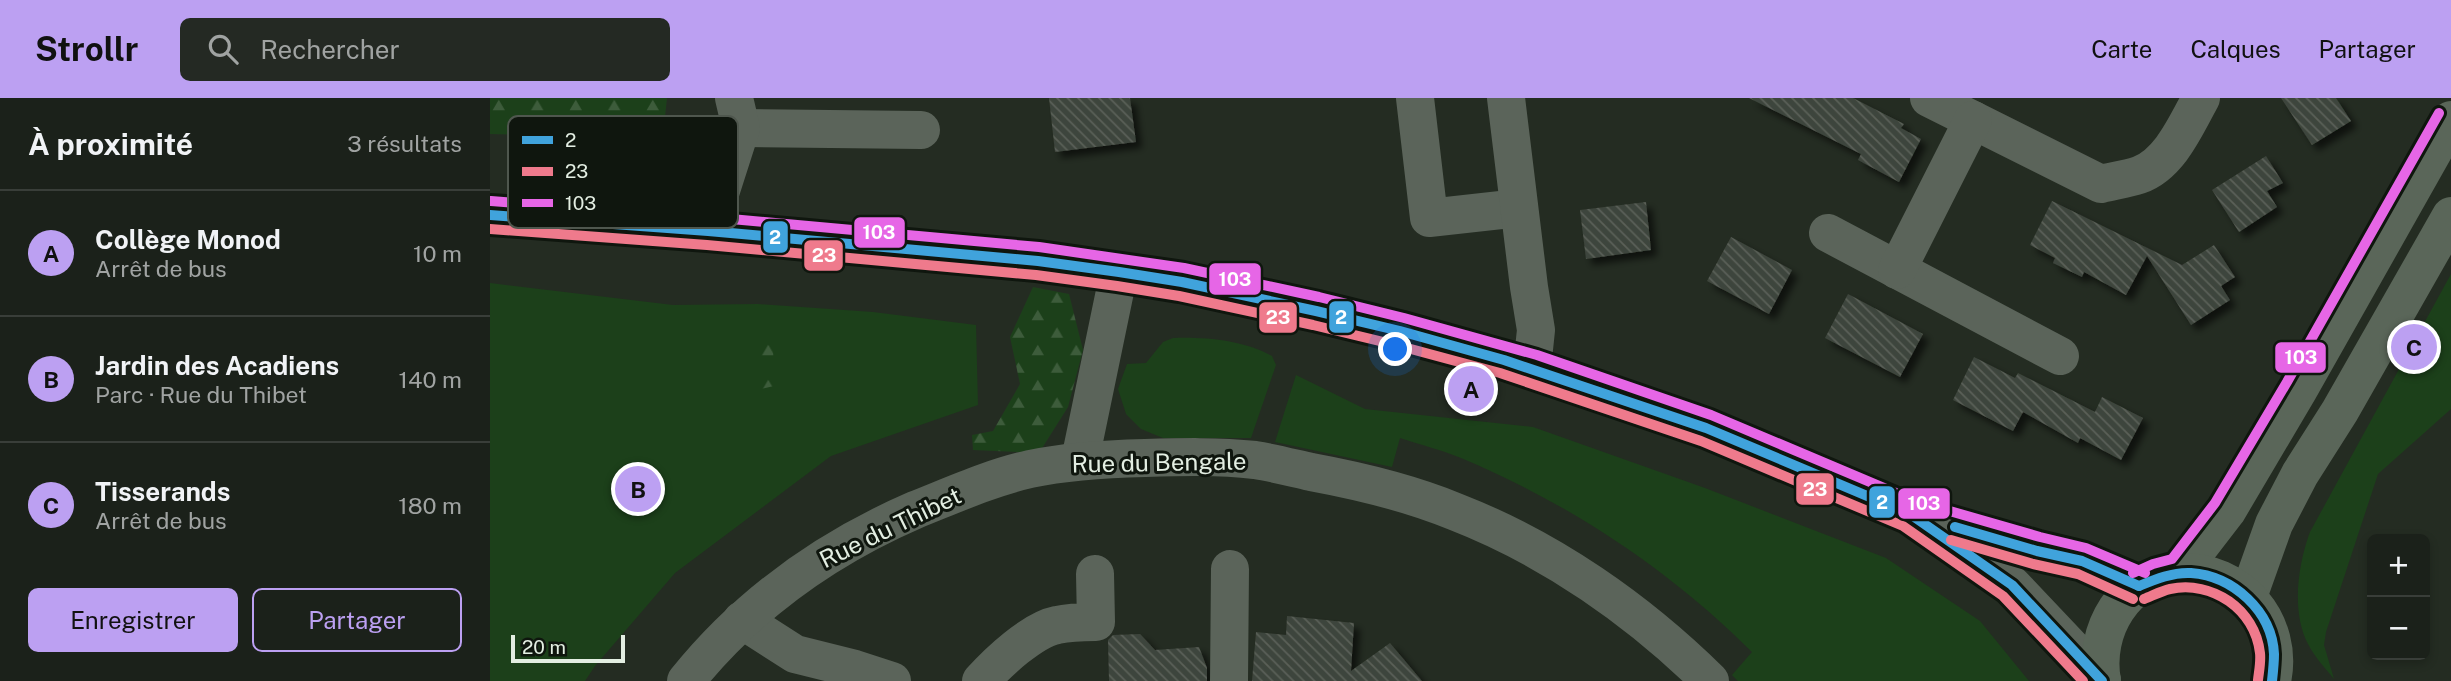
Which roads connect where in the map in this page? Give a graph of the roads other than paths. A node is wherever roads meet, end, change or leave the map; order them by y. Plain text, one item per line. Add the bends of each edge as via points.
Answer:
1 (1415, 98) edge
2 (1506, 98) edge
3 (2201, 98) edge
4 (1954, 107) edge
5 (737, 113) edge
6 (2451, 120) edge
7 (922, 130) dead end
8 (1519, 208) junction
9 (490, 215) edge
10 (508, 216) edge
11 (2451, 216) edge
12 (667, 228) edge
13 (709, 228) edge
14 (708, 231) junction
15 (1828, 233) dead end
16 (1896, 270) junction
17 (1119, 272) junction
18 (2060, 356) dead end
19 (1532, 368) junction
20 (1080, 460) junction
21 (971, 487) joint
22 (1910, 514) junction
23 (1230, 569) dead end
24 (2180, 572) junction
25 (1095, 574) dead end
26 (2139, 586) junction
27 (2248, 597) junction
28 (742, 620) junction
29 (686, 681) edge
30 (892, 681) edge
31 (981, 681) edge
32 (1229, 681) edge
33 (1710, 681) edge
34 (2102, 681) edge
35 (2272, 681) edge

1 - 8 street via 1429,218
2 - 8 street
3 - 4 street via 2163,158 2141,174 2101,184
4 - 16 street
5 - 7 street
6 - 24 main road via 2227,511
8 - 19 street via 1536,330
9 - 10 street
11 - 27 main road via 2300,474 2274,524
12 - 14 street
13 - 14 street
14 - 17 street
15 - 16 street
16 - 18 street
17 - 19 street via 1400,331
17 - 20 street
19 - 22 street via 1706,428
20 - 21 street, Rue du Bengale
20 - 33 street, Rue du Bengale via 1255,460 1358,481 1454,511 1576,574 1668,642
21 - 28 street, Rue du Thibet via 828,554
22 - 26 street via 2082,561
22 - 34 street via 2012,585
23 - 32 street
24 - 26 main road
24 - 27 main road via 2224,580
25 - 31 street via 1096,622 1054,625 1037,633
26 - 34 main road via 2118,606 2102,637
27 - 35 main road via 2271,634
28 - 29 street, Rue du Thibet
28 - 30 street via 795,654

